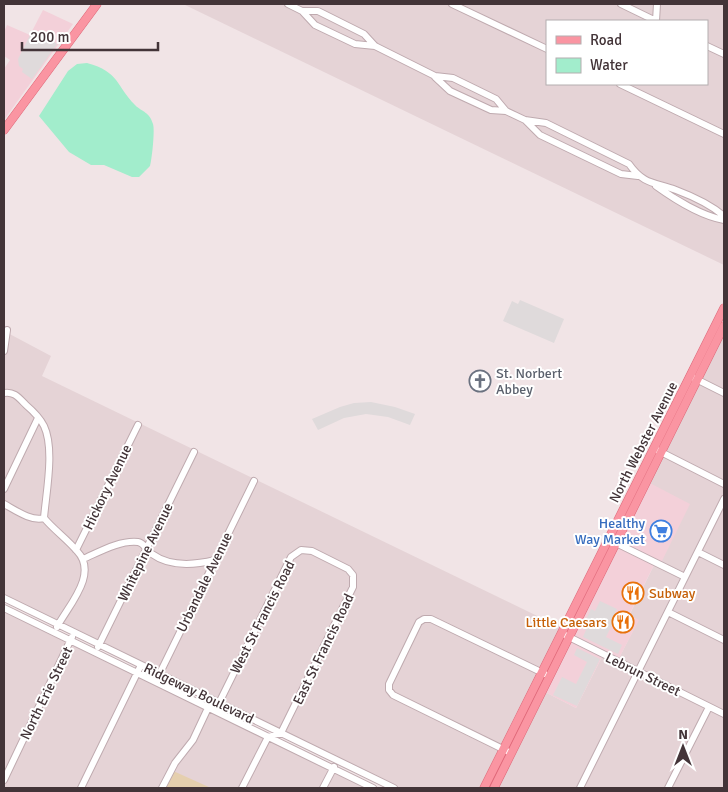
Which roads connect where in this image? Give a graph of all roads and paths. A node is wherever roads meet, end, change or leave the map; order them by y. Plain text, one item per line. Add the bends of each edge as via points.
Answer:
1 (97, 4) edge
2 (288, 4) edge
3 (452, 4) edge
4 (620, 4) edge
5 (657, 4) edge
6 (302, 11) junction
7 (654, 20) edge
8 (656, 20) edge
9 (375, 46) junction
10 (708, 46) edge
11 (546, 49) edge
12 (724, 54) edge
13 (435, 76) junction
14 (622, 85) edge
15 (506, 111) junction
16 (526, 120) junction
17 (4, 130) edge
18 (724, 134) edge
19 (638, 176) junction
20 (724, 218) edge
21 (724, 308) edge
22 (724, 326) edge
23 (5, 330) edge
24 (14, 334) dead end
25 (4, 351) edge
26 (707, 351) junction
27 (694, 378) junction
28 (4, 393) edge
29 (724, 393) edge
30 (38, 418) junction
31 (138, 425) dead end
32 (658, 450) junction
33 (194, 452) dead end
34 (254, 481) dead end
35 (724, 484) edge
36 (4, 489) edge
37 (724, 499) edge
38 (4, 504) edge
39 (44, 518) junction
40 (612, 542) junction
41 (147, 549) junction
42 (76, 550) junction
43 (698, 552) junction
44 (83, 559) junction
45 (215, 560) junction
46 (724, 565) edge
47 (344, 567) joint
48 (685, 577) junction
49 (7, 600) edge
50 (5, 611) edge
51 (668, 612) junction
52 (58, 624) junction
53 (54, 633) junction
54 (75, 633) junction
55 (565, 636) junction
56 (724, 640) edge
57 (71, 641) junction
58 (100, 644) junction
59 (95, 653) junction
60 (141, 665) junction
61 (638, 672) junction
62 (137, 673) junction
63 (159, 674) junction
64 (546, 674) junction
65 (155, 682) junction
66 (219, 703) junction
67 (709, 707) junction
68 (208, 708) junction
69 (724, 714) edge
70 (281, 733) junction
71 (268, 737) junction
72 (508, 751) junction
73 (337, 760) junction
74 (333, 769) junction
75 (4, 780) edge
76 (81, 788) edge
77 (162, 788) edge
78 (242, 788) edge
79 (323, 788) edge
80 (373, 788) edge
81 (394, 788) edge
82 (484, 788) edge
83 (494, 788) edge
84 (580, 788) edge
85 (668, 788) edge

1 - 17 main road
2 - 6 street
3 - 11 street
4 - 7 street
5 - 8 street
6 - 9 street via 315,25 355,44
6 - 9 street via 318,11 364,34
9 - 13 street
10 - 12 street
13 - 15 street via 450,91 491,110
13 - 15 street via 453,78 496,99
14 - 18 street
15 - 16 street
16 - 19 street via 540,135 621,174
16 - 19 street via 546,123 629,164
19 - 20 street via 671,197 715,218
21 - 26 main road
22 - 26 main road
23 - 24 street
23 - 25 street
26 - 27 main road, North Webster Avenue
27 - 29 street
27 - 32 main road, North Webster Avenue
28 - 30 street via 17,396
30 - 36 street
30 - 39 street via 46,432 49,461
31 - 42 street, Hickory Avenue
32 - 35 street
32 - 40 main road, North Webster Avenue
33 - 41 street, Whitepine Avenue
34 - 45 street, Urbandale Avenue
37 - 43 street
38 - 39 street via 33,518
39 - 42 street
40 - 48 street
40 - 55 main road, North Webster Avenue
41 - 44 street via 141,542 129,542
41 - 45 street via 160,559 180,564
41 - 58 street, Whitepine Avenue
42 - 44 street
43 - 46 street
43 - 48 street
44 - 52 street via 85,572 82,584
45 - 63 street, Urbandale Avenue
47 - 66 street, West St Francis Road via 310,550 301,550 291,557
47 - 70 street, East St Francis Road via 353,575 353,587
48 - 51 street
49 - 50 street
49 - 52 street, Ridgeway Boulevard
50 - 53 street, Ridgeway Boulevard
51 - 56 street
51 - 61 street
52 - 53 street
52 - 54 street, Ridgeway Boulevard
53 - 57 street, Ridgeway Boulevard
54 - 57 street, North Erie Street
54 - 58 street, Ridgeway Boulevard
55 - 61 street, Lebrun Street
55 - 64 main road, North Webster Avenue
57 - 59 street, Ridgeway Boulevard
57 - 75 street, North Erie Street
58 - 59 street, Whitepine Avenue
58 - 60 street, Ridgeway Boulevard
59 - 62 street, Ridgeway Boulevard
60 - 62 street
60 - 63 street, Ridgeway Boulevard
61 - 67 street, Lebrun Street
61 - 84 street
62 - 65 street, Ridgeway Boulevard
62 - 76 street
63 - 65 street, Urbandale Avenue
63 - 66 street, Ridgeway Boulevard
64 - 72 main road, North Webster Avenue
64 - 72 street via 429,618 419,622 389,684 391,693
65 - 68 street, Ridgeway Boulevard
66 - 68 street
66 - 70 street, Ridgeway Boulevard
67 - 69 street, Lebrun Street
67 - 85 street
68 - 71 street, Ridgeway Boulevard
68 - 77 street via 193,740 175,763
70 - 71 street
70 - 73 street, Ridgeway Boulevard
71 - 74 street, Ridgeway Boulevard
71 - 78 street
72 - 82 main road, North Webster Avenue
72 - 83 main road, North Webster Avenue
73 - 74 street
73 - 81 street, Ridgeway Boulevard
74 - 79 street
74 - 80 street, Ridgeway Boulevard

